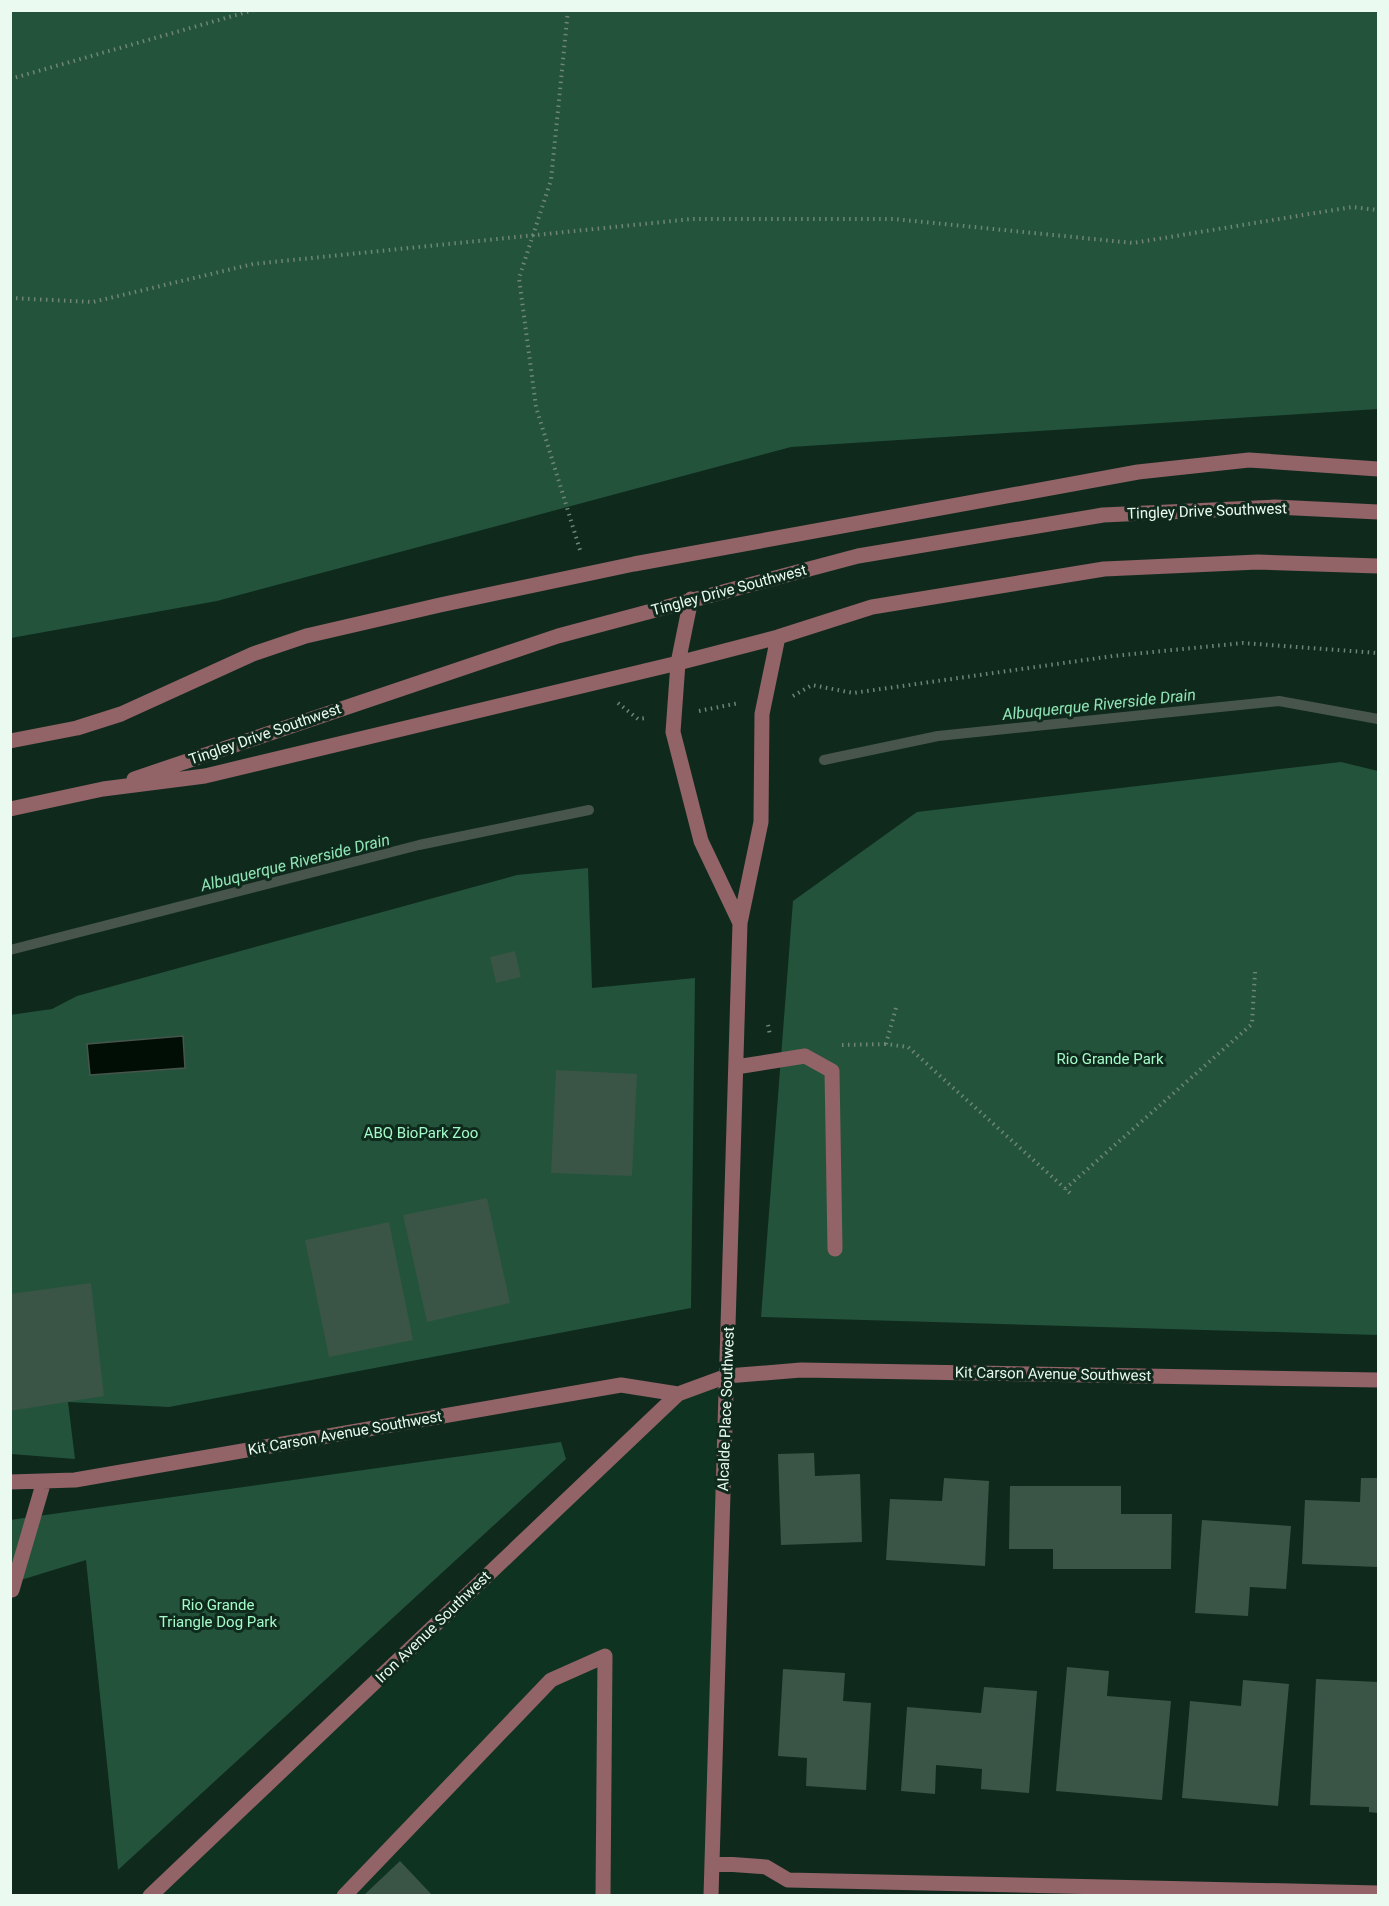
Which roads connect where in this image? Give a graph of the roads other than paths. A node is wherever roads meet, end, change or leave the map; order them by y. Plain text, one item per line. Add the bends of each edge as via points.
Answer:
1 (1378, 469) edge
2 (1378, 512) edge
3 (1378, 566) edge
4 (691, 599) junction
5 (778, 637) junction
6 (678, 663) junction
7 (10, 741) edge
8 (103, 789) junction
9 (10, 809) edge
10 (740, 923) junction
11 (736, 1067) junction
12 (835, 1250) dead end
13 (727, 1376) junction
14 (1378, 1380) edge
15 (678, 1394) junction
16 (44, 1481) junction
17 (10, 1482) edge
18 (12, 1590) dead end
19 (712, 1863) junction
20 (1378, 1893) edge
21 (150, 1896) edge
22 (344, 1896) edge
23 (603, 1896) edge
24 (711, 1896) edge

1 - 7 street via 1249,460 1138,472 634,564 306,636 253,654 121,714 77,728
2 - 4 street, Tingley Drive Southwest via 1275,507 1103,515 858,556
3 - 5 street, Tingley Drive Southwest via 1258,562 1104,569 872,607
4 - 6 street, Alcalde Place Southwest
4 - 8 street, Tingley Drive Southwest via 558,636
5 - 6 street, Tingley Drive Southwest
5 - 10 street, Alcalde Place Southwest via 762,714 761,822
6 - 8 street, Tingley Drive Southwest via 205,776
6 - 10 street, Alcalde Place Southwest via 673,732 701,841
8 - 9 street, Tingley Drive Southwest
10 - 11 street, Alcalde Place Southwest
11 - 12 street via 805,1056 832,1071
11 - 13 street, Alcalde Place Southwest
13 - 14 street, Kit Carson Avenue Southwest via 801,1370
13 - 15 street, Iron Avenue Southwest
13 - 19 street, Alcalde Place Southwest
15 - 16 street, Kit Carson Avenue Southwest via 621,1385 75,1480
15 - 21 street, Iron Avenue Southwest
16 - 17 street, Kit Carson Avenue Southwest
16 - 18 street
19 - 20 street via 766,1867 788,1880
19 - 24 street, Alcalde Place Southwest
22 - 23 street via 551,1680 605,1656

